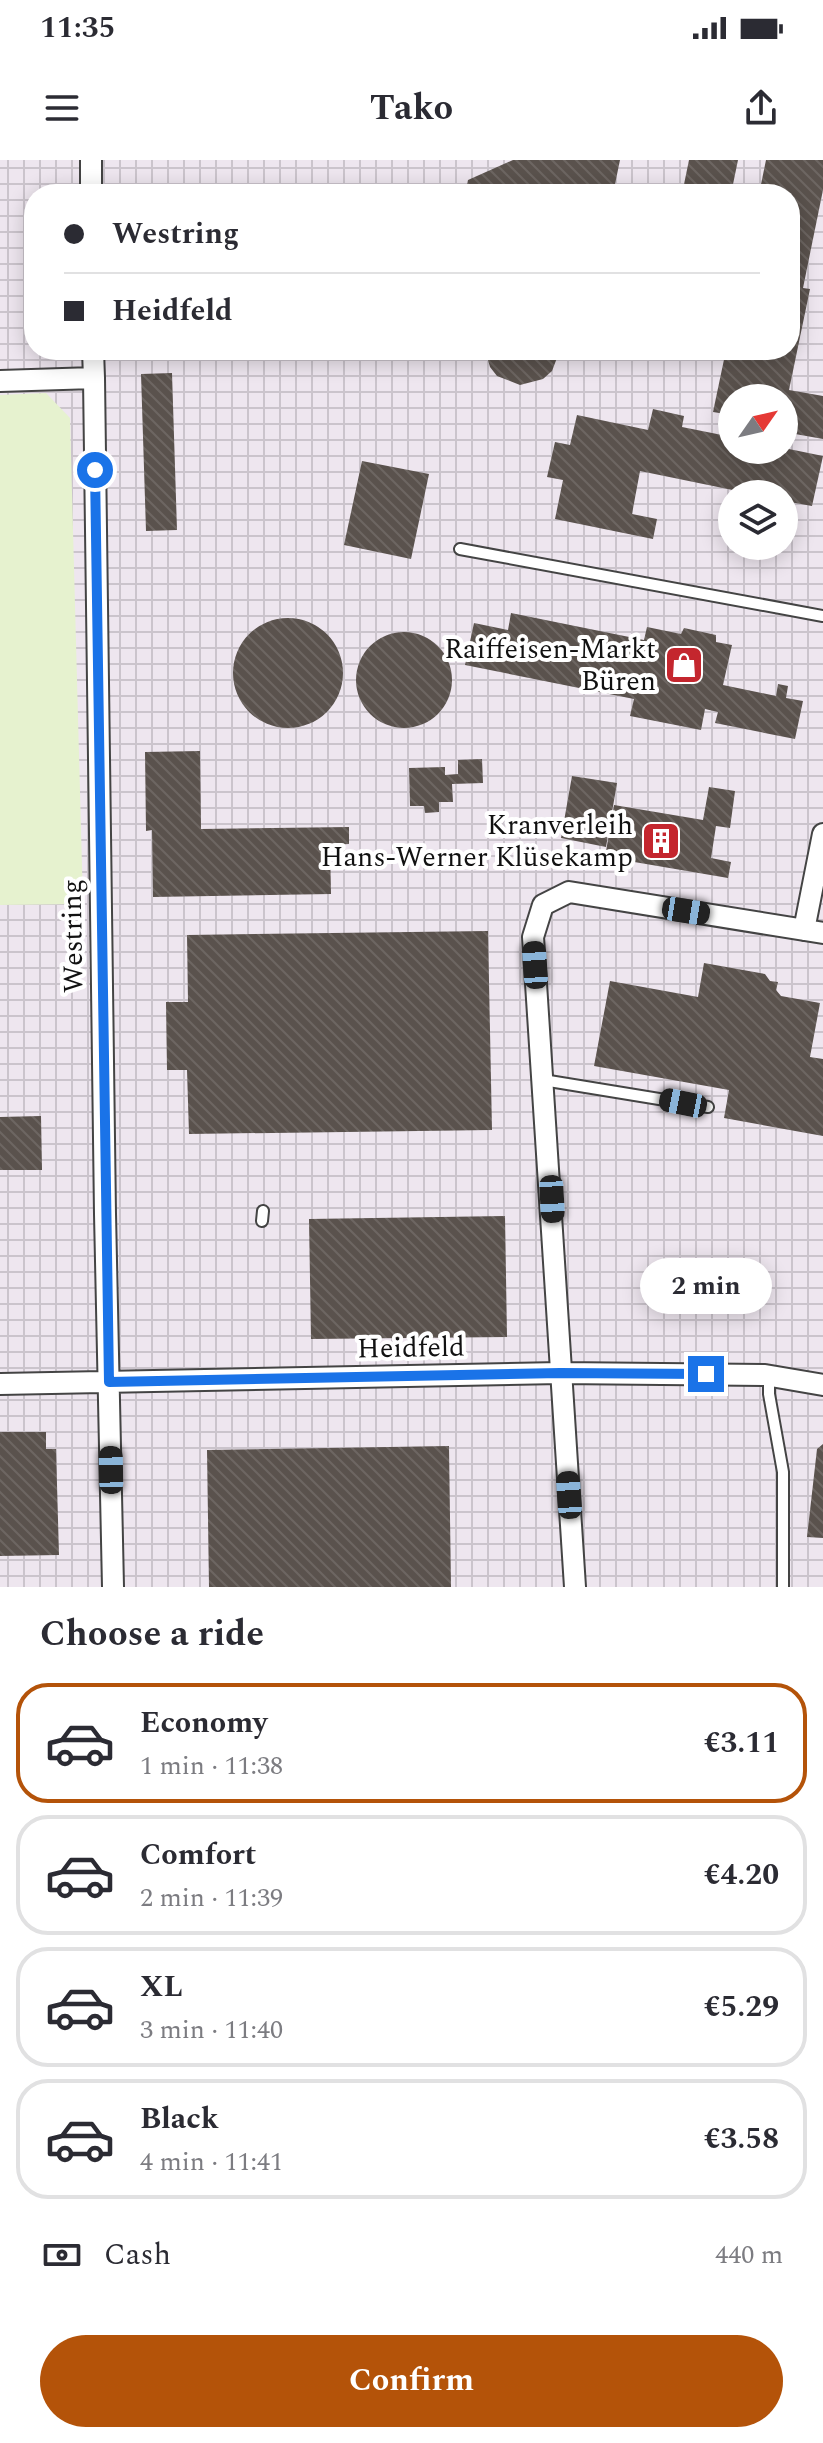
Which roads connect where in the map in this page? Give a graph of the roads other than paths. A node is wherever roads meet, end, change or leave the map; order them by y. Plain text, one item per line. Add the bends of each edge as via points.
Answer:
1 (91, 160) edge
2 (91, 184) edge
3 (93, 360) edge
4 (94, 378) junction
5 (0, 381) edge
6 (460, 549) dead end
7 (823, 616) edge
8 (823, 834) edge
9 (813, 931) edge
10 (543, 1080) junction
11 (708, 1107) dead end
12 (560, 1373) junction
13 (769, 1376) junction
14 (109, 1382) junction
15 (0, 1384) edge
16 (823, 1385) edge
17 (113, 1587) edge
18 (575, 1587) edge
19 (783, 1587) edge

1 - 2 street
3 - 4 street, Westring
4 - 5 street
4 - 14 street, Westring
6 - 7 lane
8 - 9 street
9 - 10 street via 569,892 543,905 533,937
10 - 11 lane
10 - 12 street
12 - 13 street, Heidfeld
12 - 14 street, Heidfeld
12 - 18 street
13 - 16 street, Heidfeld
13 - 19 lane via 783,1472
14 - 15 street, Heidfeld
14 - 17 street, Westring

